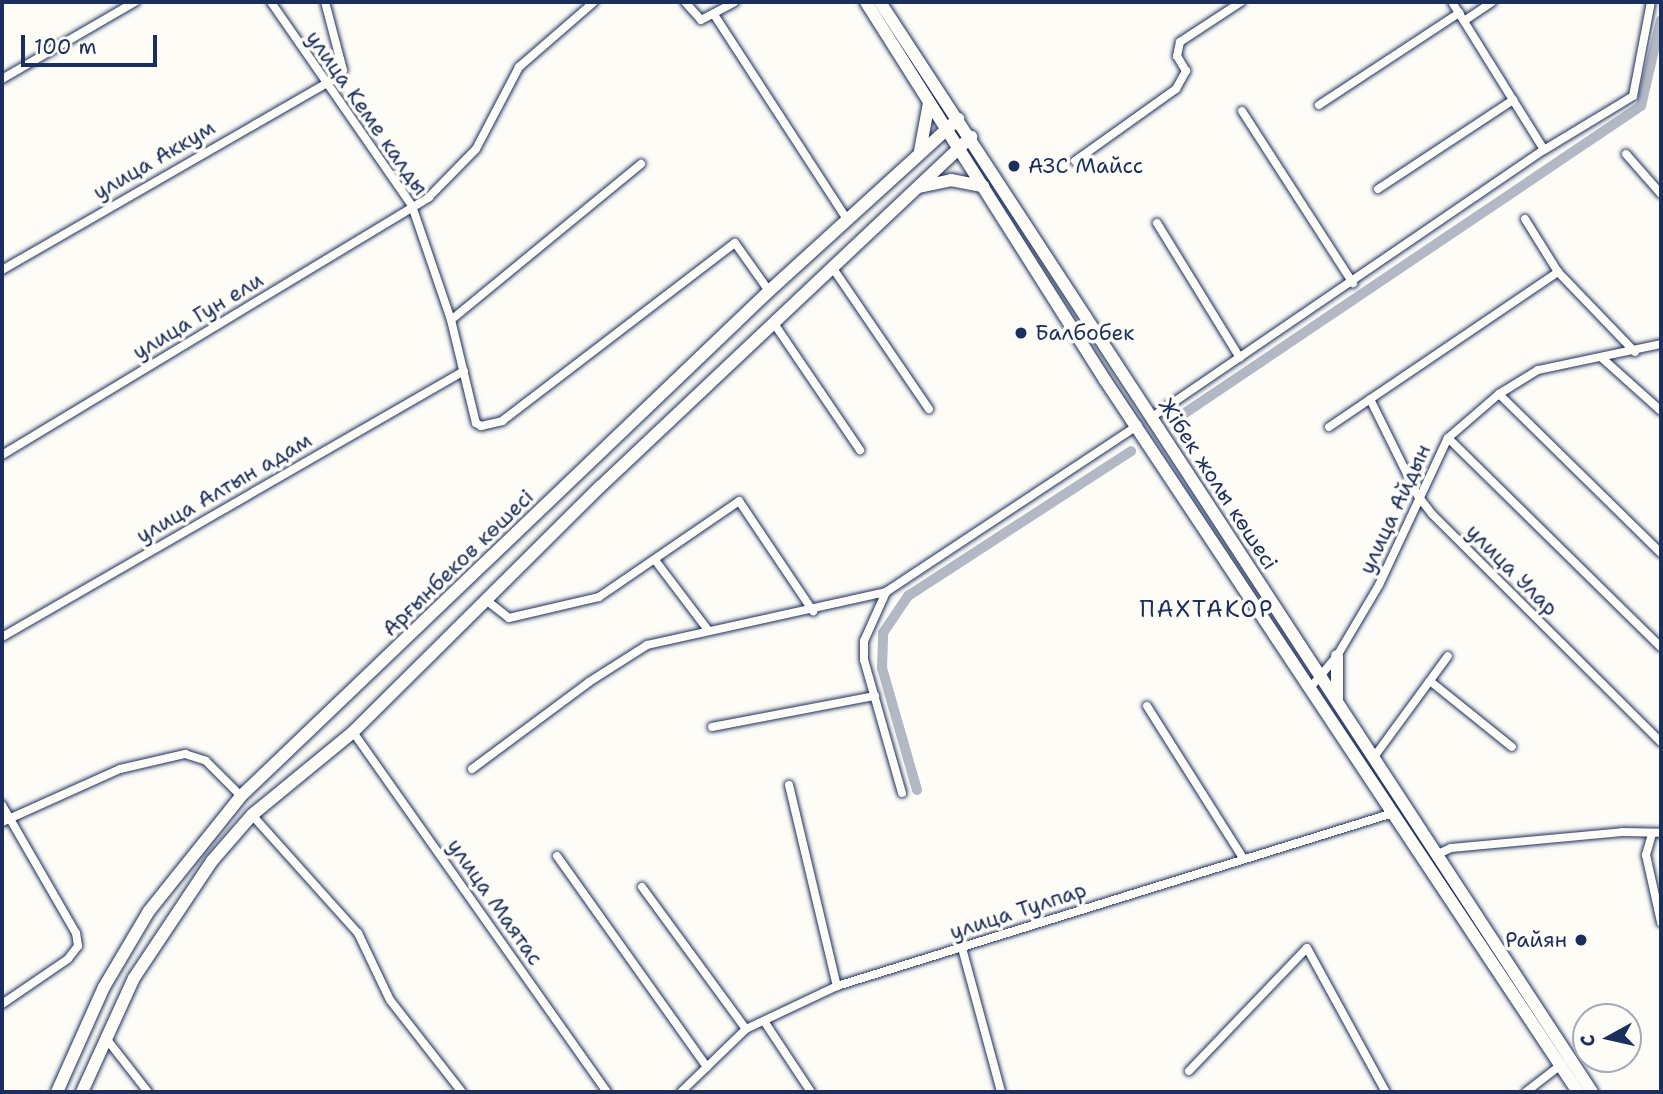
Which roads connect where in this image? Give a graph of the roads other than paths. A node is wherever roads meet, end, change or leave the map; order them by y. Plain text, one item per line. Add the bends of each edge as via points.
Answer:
1 (135, 2) edge
2 (271, 2) edge
3 (325, 2) edge
4 (594, 2) edge
5 (685, 2) edge
6 (735, 2) edge
7 (866, 2) edge
8 (880, 2) edge
9 (1241, 2) edge
10 (1452, 2) edge
11 (1492, 2) edge
12 (1651, 2) edge
13 (715, 16) junction
14 (1461, 17) junction
15 (2, 79) edge
16 (323, 81) junction
17 (1513, 100) junction
18 (929, 103) junction
19 (1319, 105) dead end
20 (1241, 111) dead end
21 (958, 118) junction
22 (946, 129) junction
23 (971, 137) junction
24 (958, 148) junction
25 (1544, 150) junction
26 (918, 154) junction
27 (1626, 154) dead end
28 (1075, 161) dead end
29 (641, 164) dead end
30 (983, 186) junction
31 (916, 188) junction
32 (1378, 188) dead end
33 (1661, 194) edge
34 (412, 206) junction
35 (846, 218) junction
36 (1525, 219) dead end
37 (1157, 223) dead end
38 (832, 267) junction
39 (2, 270) edge
40 (1559, 272) junction
41 (1353, 283) junction
42 (769, 291) junction
43 (451, 320) junction
44 (773, 322) junction
45 (1661, 344) edge
46 (1635, 352) junction
47 (1240, 358) junction
48 (1602, 358) junction
49 (464, 370) junction
50 (1499, 394) junction
51 (1370, 399) junction
52 (929, 408) dead end
53 (1661, 411) edge
54 (1152, 417) junction
55 (1138, 425) junction
56 (1329, 427) dead end
57 (1448, 438) junction
58 (860, 450) dead end
59 (2, 455) edge
60 (585, 468) junction
61 (601, 486) junction
62 (1418, 496) junction
63 (1661, 553) edge
64 (655, 560) junction
65 (886, 592) junction
66 (486, 600) junction
67 (813, 611) junction
68 (708, 630) junction
69 (2, 637) edge
70 (1661, 647) edge
71 (1337, 656) junction
72 (1447, 656) dead end
73 (1320, 677) junction
74 (1430, 681) junction
75 (1310, 688) junction
76 (874, 696) junction
77 (1338, 703) junction
78 (1147, 706) dead end
79 (712, 727) dead end
80 (353, 732) junction
81 (1661, 742) edge
82 (1513, 747) dead end
83 (1374, 757) junction
84 (472, 769) dead end
85 (789, 785) dead end
86 (902, 793) dead end
87 (241, 796) junction
88 (2, 805) edge
89 (1393, 813) junction
90 (252, 815) junction
91 (6, 820) edge
92 (1661, 833) edge
93 (1651, 834) junction
94 (1438, 854) junction
95 (557, 856) dead end
96 (1242, 858) junction
97 (642, 887) dead end
98 (1661, 922) edge
99 (962, 948) junction
100 (837, 986) junction
101 (2, 1004) edge
102 (764, 1021) junction
103 (746, 1029) junction
104 (105, 1037) junction
105 (1562, 1064) junction
106 (707, 1067) junction
107 (1189, 1071) dead end
108 (57, 1092) edge
109 (82, 1092) edge
110 (148, 1092) edge
111 (462, 1092) edge
112 (607, 1092) edge
113 (681, 1092) edge
114 (811, 1092) edge
115 (1001, 1092) edge
116 (1386, 1092) edge
117 (1526, 1092) edge
118 (1578, 1092) edge
119 (1592, 1092) edge

1 - 15 street
2 - 16 street, улица Кеме калды
3 - 16 street via 343,70 333,80
4 - 34 street, улица Гун ели via 519,67 477,149 429,197
5 - 13 street via 701,20
6 - 13 street
7 - 18 main road, Жібек жолы көшесі
8 - 21 main road, Жібек жолы көшесі
9 - 28 street via 1180,42 1177,56 1186,71 1176,89
10 - 14 street
11 - 14 street
12 - 25 street via 1633,96
13 - 35 street
14 - 17 street
14 - 19 street
16 - 34 street, улица Кеме калды
16 - 39 street, улица Аккум
17 - 25 street
17 - 32 street
18 - 22 main road, Жібек жолы көшесі
18 - 26 main road
20 - 41 street
21 - 22 main road, Арғынбеков көшесі
21 - 23 main road, Жібек жолы көшесі
22 - 24 main road, Жібек жолы көшесі
22 - 26 main road, Арғынбеков көшесі
23 - 24 main road
23 - 54 main road, Жібек жолы көшесі
24 - 30 main road, Жібек жолы көшесі
24 - 31 main road
25 - 41 street
26 - 35 main road, Арғынбеков көшесі
27 - 33 street
29 - 43 street
30 - 31 main road via 951,180
30 - 55 main road, Жібек жолы көшесі
31 - 38 main road
34 - 43 street, улица Кеме калды
34 - 59 street, улица Гун ели
35 - 42 main road, Арғынбеков көшесі
36 - 40 street
37 - 47 street
38 - 44 main road
38 - 52 street
40 - 46 street
40 - 51 street
41 - 47 street
42 - 49 street, улица Кеме калды via 735,243 489,427 476,423
42 - 60 main road, Арғынбеков көшесі
43 - 49 street, улица Кеме калды
44 - 58 street
44 - 61 main road
45 - 46 street, улица Айдын
46 - 48 street, улица Айдын
47 - 54 street
48 - 50 street, улица Айдын via 1538,370
48 - 53 street
49 - 69 street, улица Алтын адам
50 - 57 street, улица Айдын
50 - 63 street
51 - 56 street
51 - 62 street, улица Улар
54 - 73 main road, Жібек жолы көшесі
55 - 65 street
55 - 75 main road, Жібек жолы көшесі
57 - 62 street, улица Айдын
57 - 70 street
60 - 61 main road
60 - 87 main road, Арғынбеков көшесі
61 - 66 main road
62 - 71 street, улица Айдын via 1379,586
62 - 81 street, улица Улар
64 - 66 street via 599,597 509,618
64 - 67 street via 739,502
64 - 68 street
65 - 67 street
65 - 76 street via 864,640
66 - 80 main road
67 - 68 street
68 - 84 street via 629,654
71 - 73 street, улица Айдын
71 - 77 main road
72 - 74 street
73 - 75 street, улица Айдын
73 - 77 main road, Жібек жолы көшесі
74 - 82 street
74 - 83 street
75 - 89 main road, Жібек жолы көшесі
76 - 79 street
76 - 86 street
77 - 83 main road, Жібек жолы көшесі
78 - 96 street
80 - 90 main road
80 - 112 street, улица Маятас
83 - 94 main road, Жібек жолы көшесі
85 - 100 street
87 - 91 street via 206,761 185,754 120,769
87 - 108 main road, Арғынбеков көшесі via 149,911 104,987
88 - 91 street
89 - 96 street, улица Тулпар
89 - 105 main road, Жібек жолы көшесі
90 - 104 main road via 212,861 167,926
90 - 111 street via 358,933 390,1000
91 - 101 street via 76,933 78,946 68,959
92 - 93 street
93 - 94 street via 1622,832 1464,846
93 - 98 street via 1646,855
94 - 119 main road, Жібек жолы көшесі
95 - 106 street
96 - 99 street, улица Тулпар
97 - 103 street
99 - 100 street, улица Тулпар
99 - 115 street
100 - 102 street, улица Тулпар
102 - 103 street, улица Тулпар
102 - 114 street
103 - 106 street, улица Тулпар
104 - 109 main road
104 - 110 street
105 - 117 street
105 - 118 main road, Жібек жолы көшесі
106 - 113 street, улица Тулпар
107 - 116 street via 1307,948

